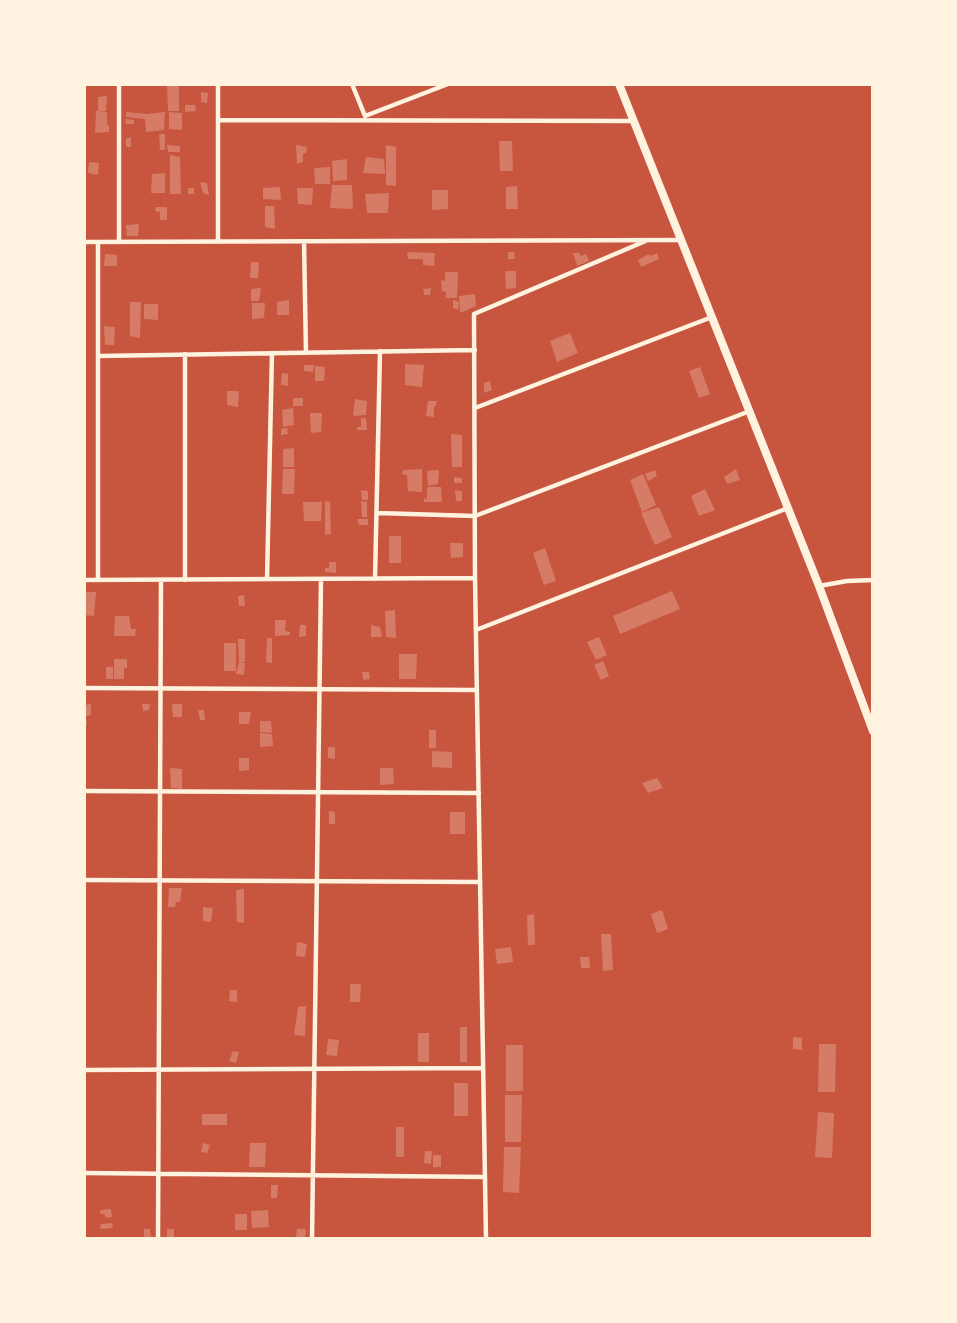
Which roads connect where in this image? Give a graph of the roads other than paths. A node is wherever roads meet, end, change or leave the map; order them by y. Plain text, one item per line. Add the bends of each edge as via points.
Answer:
1 (119, 84) edge
2 (218, 84) edge
3 (352, 84) edge
4 (448, 84) edge
5 (619, 84) edge
6 (218, 120) junction
7 (634, 121) junction
8 (648, 240) junction
9 (681, 240) junction
10 (218, 241) junction
11 (304, 241) junction
12 (84, 242) edge
13 (98, 242) junction
14 (119, 242) junction
15 (712, 317) junction
16 (475, 350) junction
17 (380, 351) junction
18 (306, 352) junction
19 (272, 353) junction
20 (185, 354) junction
21 (98, 356) junction
22 (475, 408) junction
23 (750, 411) junction
24 (788, 508) junction
25 (377, 513) junction
26 (475, 516) junction
27 (475, 578) junction
28 (185, 579) junction
29 (267, 579) junction
30 (321, 579) junction
31 (375, 579) junction
32 (84, 580) edge
33 (98, 580) junction
34 (161, 580) junction
35 (873, 580) edge
36 (819, 586) junction
37 (476, 630) junction
38 (84, 688) edge
39 (161, 688) junction
40 (319, 689) junction
41 (477, 690) junction
42 (873, 731) edge
43 (84, 791) edge
44 (160, 791) junction
45 (318, 792) junction
46 (478, 793) junction
47 (84, 880) edge
48 (160, 881) junction
49 (317, 882) junction
50 (480, 882) junction
51 (483, 1068) junction
52 (314, 1069) junction
53 (84, 1070) edge
54 (159, 1070) junction
55 (84, 1173) edge
56 (159, 1174) junction
57 (312, 1175) junction
58 (484, 1177) junction
59 (158, 1239) edge
60 (312, 1239) edge
61 (486, 1239) edge

1 - 14 street
2 - 6 street
3 - 4 street via 365,116
5 - 7 main road
6 - 7 street
6 - 10 street
7 - 9 main road
8 - 9 street
8 - 11 street
8 - 16 street via 474,314
9 - 15 main road
10 - 11 street
10 - 14 street
11 - 18 street
12 - 13 street
13 - 14 street
13 - 21 street
15 - 22 street
15 - 23 main road
16 - 17 street
16 - 22 street
17 - 18 street
17 - 25 street
18 - 19 street
19 - 20 street
19 - 29 street
20 - 21 street
20 - 28 street
21 - 33 street
22 - 26 street
23 - 24 main road
23 - 26 street
24 - 36 main road
24 - 37 street
25 - 26 street
25 - 31 street
26 - 27 street
27 - 31 street
27 - 37 street
28 - 29 street
28 - 34 street
29 - 30 street
30 - 31 street
30 - 40 street
32 - 33 street
33 - 34 street
34 - 39 street
35 - 36 street
36 - 42 main road
37 - 41 street
38 - 39 street
39 - 40 street
39 - 44 street
40 - 41 street
40 - 45 street
41 - 46 street
43 - 44 street
44 - 45 street
44 - 48 street
45 - 46 street
45 - 49 street
46 - 50 street
47 - 48 street
48 - 49 street
48 - 54 street
49 - 50 street
49 - 52 street
50 - 51 street
51 - 52 street
51 - 58 street
52 - 54 street
52 - 57 street
53 - 54 street
54 - 56 street
55 - 56 street
56 - 57 street
56 - 59 street
57 - 58 street
57 - 60 street
58 - 61 street

